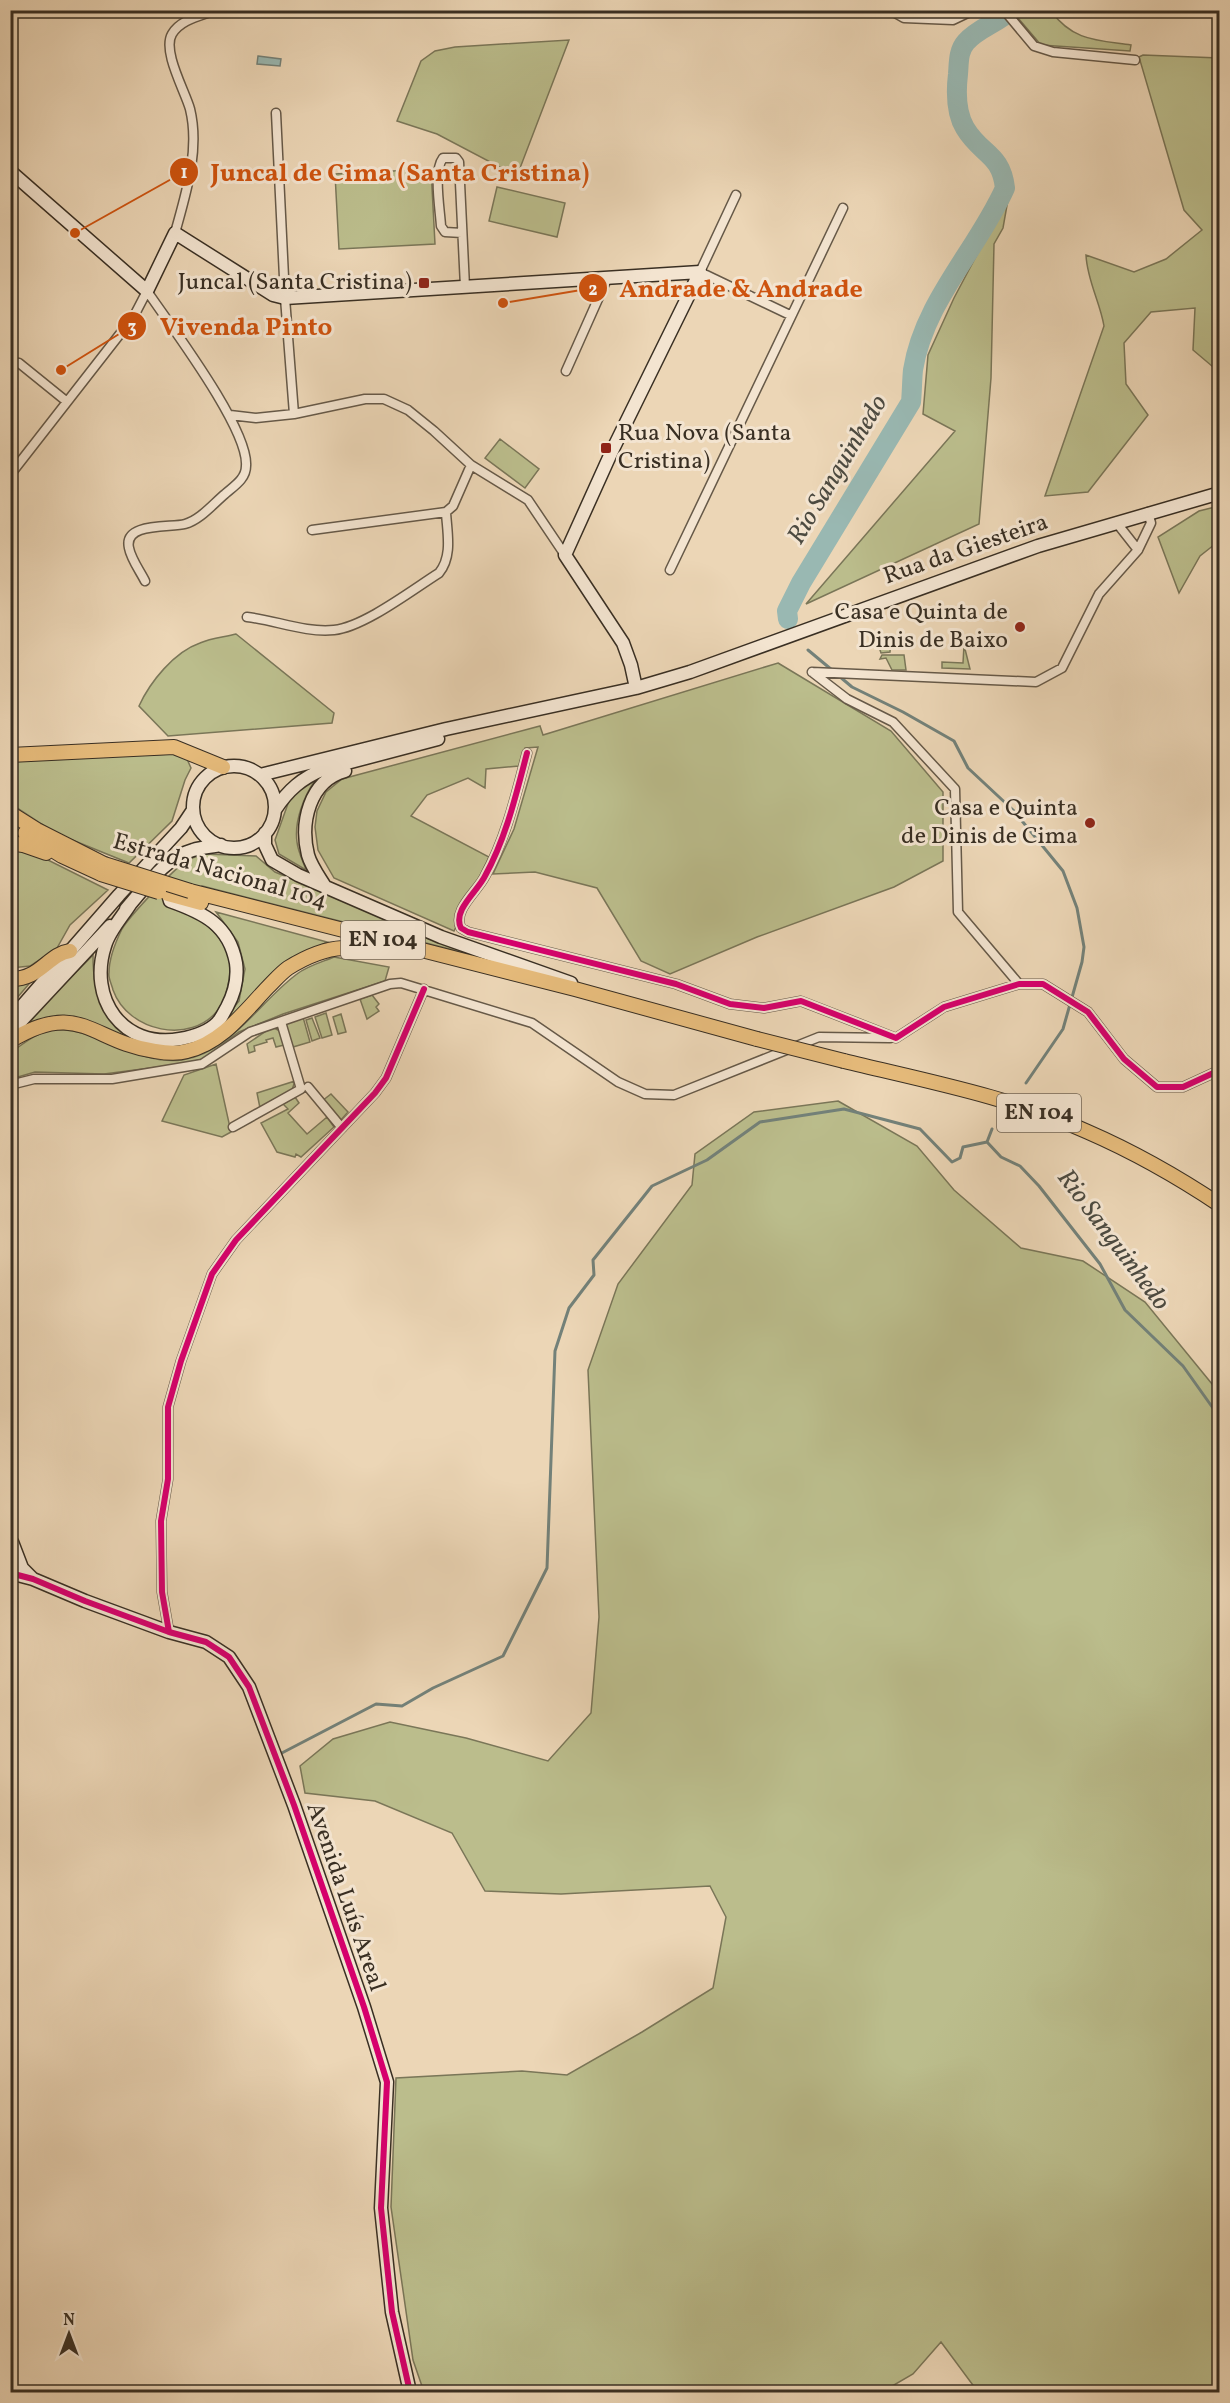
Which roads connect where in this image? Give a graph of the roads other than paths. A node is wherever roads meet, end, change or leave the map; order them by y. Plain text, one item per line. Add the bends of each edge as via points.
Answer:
1 (216, 10) edge
2 (890, 10) edge
3 (974, 10) edge
4 (1004, 10) edge
5 (1135, 60) dead end
6 (276, 113) dead end
7 (10, 171) edge
8 (736, 195) dead end
9 (843, 208) dead end
10 (175, 233) junction
11 (462, 233) junction
12 (700, 272) junction
13 (607, 279) junction
14 (465, 287) junction
15 (147, 291) junction
16 (285, 298) junction
17 (790, 315) junction
18 (10, 362) edge
19 (566, 371) dead end
20 (66, 401) junction
21 (294, 414) junction
22 (230, 416) junction
23 (471, 465) junction
24 (10, 475) edge
25 (1220, 494) edge
26 (446, 512) junction
27 (1148, 512) junction
28 (1116, 522) junction
29 (312, 530) dead end
30 (1138, 550) junction
31 (564, 555) junction
32 (670, 570) dead end
33 (145, 581) dead end
34 (247, 617) dead end
35 (636, 688) junction
36 (557, 705) junction
37 (426, 742) junction
38 (527, 753) dead end
39 (10, 755) edge
40 (223, 767) junction
41 (260, 775) junction
42 (193, 810) junction
43 (275, 810) junction
44 (10, 813) edge
45 (10, 823) edge
46 (264, 833) junction
47 (10, 843) edge
48 (221, 845) junction
49 (62, 856) junction
50 (102, 869) junction
51 (326, 888) junction
52 (168, 894) junction
53 (131, 903) junction
54 (379, 948) junction
55 (70, 951) junction
56 (10, 979) edge
57 (1018, 984) junction
58 (424, 989) junction
59 (575, 989) junction
60 (10, 1020) edge
61 (684, 1020) junction
62 (280, 1022) junction
63 (10, 1033) edge
64 (896, 1038) junction
65 (10, 1041) edge
66 (1220, 1070) edge
67 (318, 1083) dead end
68 (10, 1085) edge
69 (304, 1088) junction
70 (233, 1127) dead end
71 (342, 1128) junction
72 (1220, 1205) edge
73 (11, 1543) edge
74 (10, 1573) edge
75 (33, 1579) junction
76 (169, 1632) junction
77 (410, 2392) edge

1 - 10 street via 185,21 171,35 169,50 190,110 193,135 190,178
2 - 3 street via 904,18 953,20
4 - 5 street via 1034,46 1053,52
6 - 16 street
7 - 15 main road
8 - 12 street
9 - 17 street
10 - 15 main road
10 - 16 main road via 273,295
11 - 11 street via 459,162 443,159 438,174 441,226 445,232
11 - 14 street
12 - 13 main road
12 - 17 street
12 - 31 main road
13 - 14 main road
13 - 19 street
14 - 16 main road
15 - 20 street via 134,316
15 - 22 street
16 - 21 street
17 - 32 street
18 - 20 street via 19,363
20 - 24 street
21 - 22 street
21 - 23 street via 365,399 384,399 408,410
22 - 33 street via 243,446 246,466 242,479 190,521 143,528 133,534 129,550
23 - 26 street via 453,506
23 - 31 street via 528,500
25 - 27 main road, Rua da Giesteira
26 - 29 street
26 - 34 street via 446,564 439,573 365,620 335,630
27 - 28 main road, Rua da Giesteira
27 - 30 street via 1151,524
28 - 30 street
28 - 35 main road, Rua da Giesteira
30 - 57 street via 1099,594 1062,668 1036,682 812,672 847,699 893,723 955,789 958,912
31 - 35 main road via 623,643
35 - 36 main road, Rua da Giesteira
36 - 37 main road
36 - 41 main road
37 - 43 main road via 308,776 283,797
37 - 51 main road via 410,753 333,774 318,789 307,813 304,833 308,858
38 - 64 street via 510,816 485,877 461,912 461,928 676,984 730,1004 764,1008 801,1001
39 - 40 main road via 174,747
40 - 41 main road via 242,767
40 - 42 main road via 204,779 194,798
41 - 43 main road via 268,785
42 - 48 main road via 202,832
42 - 55 main road
43 - 46 main road
44 - 50 main road, Estrada Nacional 104 / EN 104
45 - 49 main road, Estrada Nacional 104 / EN 104
46 - 48 main road via 244,846
46 - 51 main road via 272,860
47 - 49 main road
48 - 53 main road via 191,850 174,860 158,871
49 - 50 main road, Estrada Nacional 104 / EN 104
50 - 52 main road, Estrada Nacional 104 / EN 104, bridge
50 - 59 main road, Estrada Nacional 104 / EN 104, bridge
51 - 59 main road via 441,937 571,982
52 - 53 main road via 170,901 216,923 233,947 236,964 231,999 222,1015 217,1023 192,1036 166,1041 145,1038 116,1018 103,994 99,976 106,942
52 - 54 main road, Estrada Nacional 104 / EN 104
53 - 63 main road
54 - 61 main road, Estrada Nacional 104 / EN 104
54 - 65 main road via 320,952 286,969 224,1033 187,1052 134,1048 69,1021 48,1023
55 - 56 main road via 62,952 35,974
55 - 60 main road
57 - 64 street via 945,1007
57 - 66 street via 1043,984 1088,1012 1124,1059 1157,1087 1183,1087
58 - 62 street via 390,984
58 - 64 street via 532,1023 618,1082 645,1094 674,1095 819,1037
58 - 71 street via 386,1078
59 - 61 main road, Estrada Nacional 104 / EN 104
61 - 72 main road, EN 104, bridge via 965,1090 1050,1117 1133,1153
62 - 68 street via 250,1032 202,1064 112,1079 34,1079
62 - 69 street
67 - 69 street
69 - 70 street
69 - 71 street
71 - 76 street via 224,1257 213,1274 180,1361 168,1407 168,1479 161,1521 162,1592
73 - 75 main road via 22,1568
74 - 75 main road, Avenida Luís Areal
75 - 76 main road, Avenida Luís Areal
76 - 77 main road, Avenida Luís Areal via 206,1642 230,1657 249,1687 364,2007 387,2082 381,2208 392,2312

